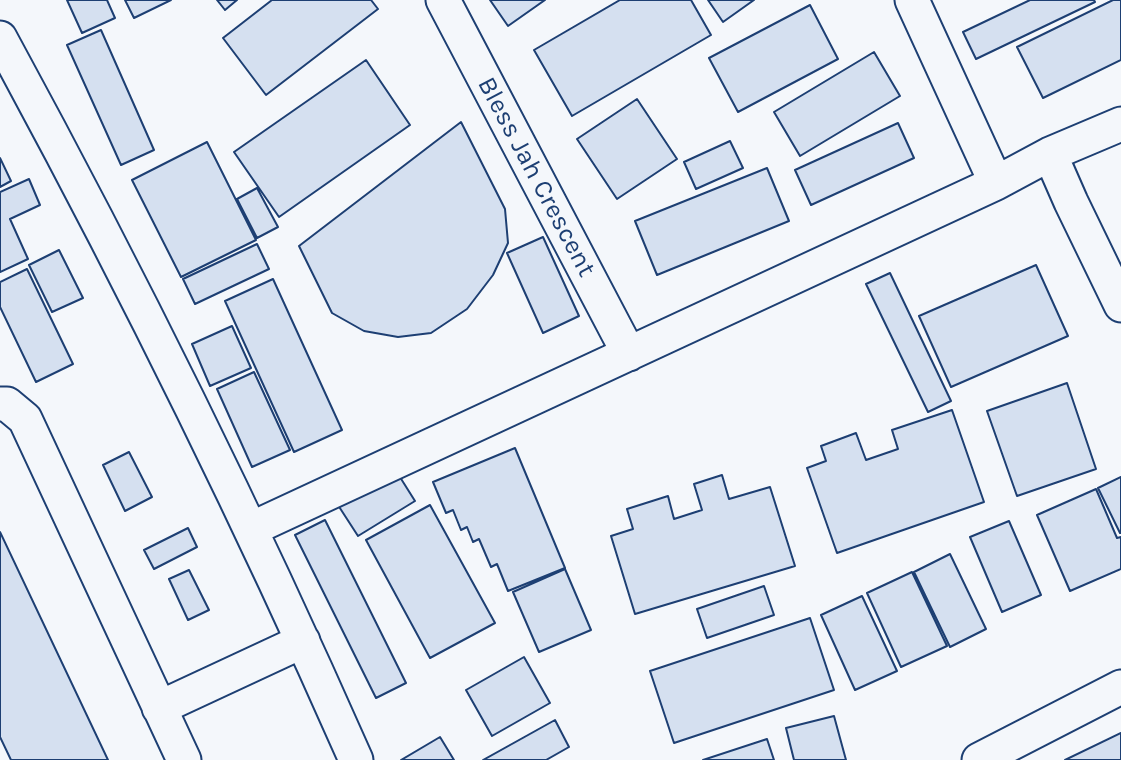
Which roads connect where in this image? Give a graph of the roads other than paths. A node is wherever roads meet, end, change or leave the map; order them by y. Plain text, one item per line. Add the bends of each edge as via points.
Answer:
1 (443, 0) edge
2 (912, 0) edge
3 (0, 38) edge
4 (1121, 124) edge
5 (1050, 154) junction
6 (996, 183) junction
7 (1121, 305) edge
8 (629, 354) junction
9 (2, 399) edge
10 (251, 529) junction
11 (303, 641) junction
12 (1121, 687) edge
13 (159, 708) junction
14 (184, 760) edge
15 (356, 760) edge
16 (979, 760) edge

1 - 8 street, Bless Jah Crescent
2 - 6 street
3 - 10 street via 64,155
4 - 5 street
5 - 6 street
5 - 7 street
6 - 8 street
8 - 10 street
9 - 13 street via 25,419
10 - 11 street
11 - 13 street
11 - 15 street
12 - 16 street
13 - 14 street

